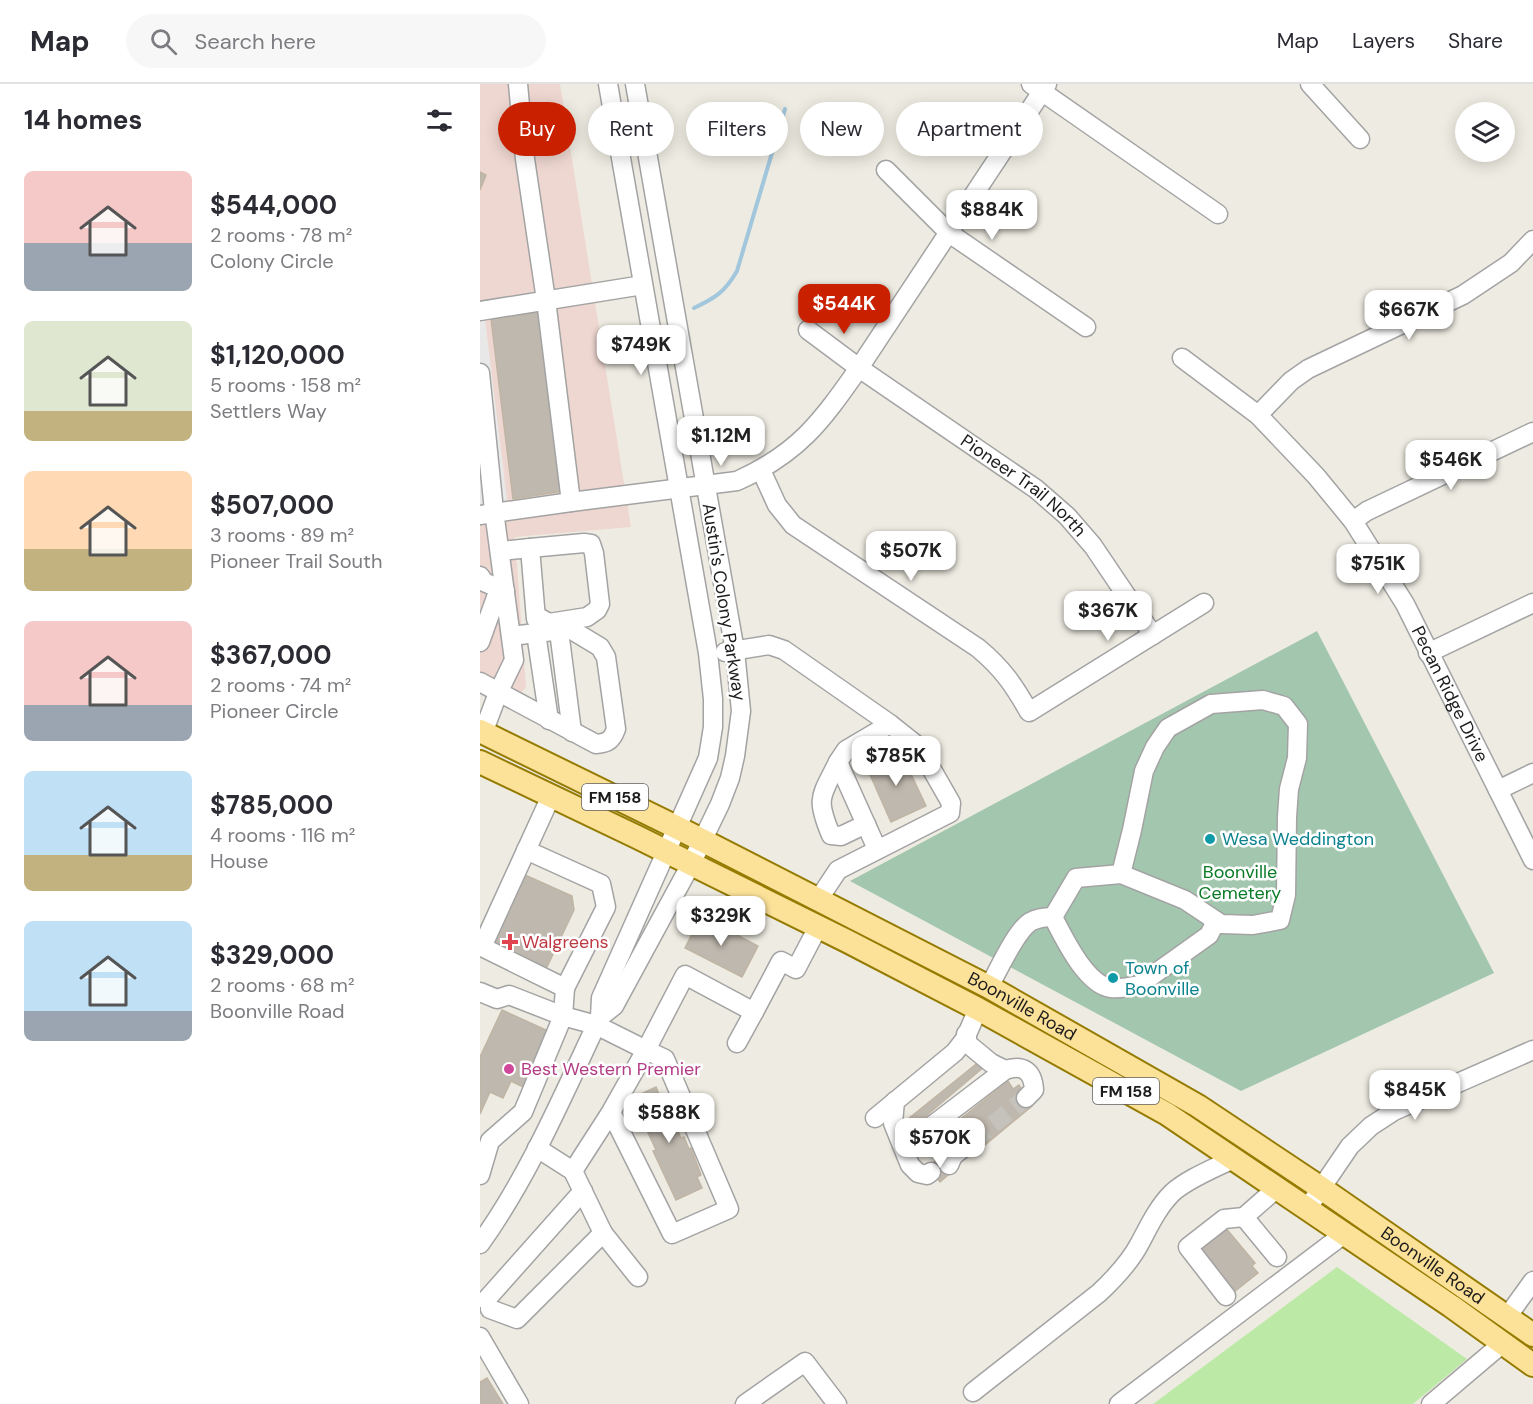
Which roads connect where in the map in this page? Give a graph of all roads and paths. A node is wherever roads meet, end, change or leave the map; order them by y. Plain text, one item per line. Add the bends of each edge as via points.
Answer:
1 (518, 84) edge
2 (608, 84) edge
3 (635, 84) edge
4 (1310, 84) edge
5 (1040, 87) edge
6 (1360, 139) dead end
7 (886, 170) dead end
8 (1218, 214) dead end
9 (949, 233) junction
10 (1533, 240) edge
11 (643, 285) junction
12 (546, 300) junction
13 (480, 311) edge
14 (1086, 327) dead end
15 (808, 330) dead end
16 (1182, 358) dead end
17 (860, 368) junction
18 (480, 373) edge
19 (1258, 415) junction
20 (1533, 432) edge
21 (761, 470) junction
22 (693, 487) junction
23 (571, 502) junction
24 (487, 513) edge
25 (1353, 521) junction
26 (530, 548) junction
27 (500, 551) junction
28 (490, 584) edge
29 (1204, 603) dead end
30 (1533, 603) edge
31 (538, 623) junction
32 (510, 628) junction
33 (559, 630) junction
34 (1153, 636) junction
35 (480, 642) edge
36 (735, 651) junction
37 (708, 653) junction
38 (1428, 653) junction
39 (480, 682) edge
40 (498, 693) junction
41 (549, 720) junction
42 (890, 724) junction
43 (482, 732) edge
44 (572, 732) junction
45 (480, 762) edge
46 (838, 762) junction
47 (1533, 773) edge
48 (1498, 790) junction
49 (551, 796) junction
50 (866, 824) junction
51 (678, 828) junction
52 (702, 841) junction
53 (877, 849) junction
54 (526, 850) junction
55 (667, 851) junction
56 (1533, 860) edge
57 (691, 864) junction
58 (1120, 874) junction
59 (818, 900) junction
60 (1053, 917) junction
61 (1216, 921) junction
62 (818, 927) junction
63 (989, 987) junction
64 (565, 988) junction
65 (480, 992) edge
66 (978, 1008) junction
67 (754, 1012) junction
68 (563, 1016) junction
69 (598, 1021) junction
70 (966, 1035) junction
71 (737, 1042) dead end
72 (646, 1050) junction
73 (1533, 1050) edge
74 (1005, 1070) junction
75 (1026, 1098) tunnel mouth
76 (895, 1101) junction
77 (611, 1112) junction
78 (875, 1118) dead end
79 (934, 1125) junction
80 (485, 1139) edge
81 (972, 1141) tunnel mouth
82 (904, 1146) junction
83 (537, 1148) junction
84 (1233, 1159) junction
85 (943, 1166) junction
86 (573, 1171) junction
87 (480, 1175) edge
88 (1277, 1188) junction
89 (1321, 1188) junction
90 (583, 1191) junction
91 (1307, 1209) junction
92 (1244, 1216) junction
93 (603, 1233) junction
94 (1344, 1234) junction
95 (480, 1244) edge
96 (1277, 1257) dead end
97 (638, 1277) dead end
98 (1533, 1281) edge
99 (1226, 1296) dead end
100 (484, 1304) edge
101 (1507, 1317) junction
102 (1533, 1335) edge
103 (480, 1337) edge
104 (1503, 1343) junction
105 (1533, 1365) edge
106 (973, 1392) dead end
107 (519, 1404) edge
108 (745, 1404) edge
109 (837, 1404) edge
110 (1119, 1404) edge
111 (1431, 1404) edge

1 - 12 street
2 - 11 street, Austin's Colony Parkway
3 - 22 street, Austin's Colony Parkway
4 - 6 street
5 - 8 street
5 - 9 street
7 - 9 street
9 - 14 street
9 - 17 street
10 - 19 street via 1511,263 1463,295 1308,369
11 - 12 street
11 - 22 street, Austin's Colony Parkway
12 - 13 street
12 - 23 street
15 - 17 street, Pioneer Trail North
16 - 19 street, Pecan Ridge Drive
17 - 21 street via 806,437
17 - 34 street, Pioneer Trail North via 1036,489 1067,516 1093,546
18 - 24 street
19 - 25 street, Pecan Ridge Drive
20 - 25 street
21 - 22 street via 737,481
21 - 34 street via 777,505 794,525 978,648 1012,682 1029,711
22 - 23 street
22 - 36 street, Austin's Colony Parkway
22 - 37 street, Austin's Colony Parkway
23 - 24 street
24 - 27 street
25 - 38 street, Pecan Ridge Drive via 1405,604
26 - 27 street
26 - 31 street
26 - 31 street via 584,543 590,597 583,608 549,613
27 - 28 street
28 - 32 street
28 - 35 street
29 - 34 street
30 - 38 street
31 - 32 street
31 - 33 street
31 - 41 street
32 - 40 street via 514,660
33 - 44 street
33 - 44 street via 570,629 604,651 616,729 607,743 596,744
36 - 37 street
36 - 42 street via 769,645 784,650
36 - 52 street, Austin's Colony Parkway via 741,711 735,756 720,804
37 - 51 street, Austin's Colony Parkway via 712,738 708,758
38 - 48 street, Pecan Ridge Drive
39 - 40 street
40 - 41 street
40 - 43 street
41 - 44 street
42 - 46 street via 846,750
42 - 53 street via 919,747 951,803 950,813
43 - 51 main road, Boonville Road / FM 158
45 - 49 main road, Boonville Road / FM 158
46 - 50 street
46 - 50 street via 820,798 831,835 841,836
47 - 48 street
48 - 56 street, Pecan Ridge Drive
49 - 54 street
49 - 55 main road, Boonville Road / FM 158
50 - 53 street
51 - 52 main road, Boonville Road / FM 158
51 - 55 street, Austin's Colony Parkway
52 - 57 street, Austin's Colony Parkway
52 - 59 main road, Boonville Road / FM 158
53 - 59 street via 838,870
54 - 64 street via 601,884 606,907
54 - 64 street via 482,947
55 - 57 main road, Boonville Road / FM 158
55 - 69 street, Austin's Colony Parkway via 601,998
57 - 62 main road, Boonville Road / FM 158
57 - 69 street, Austin's Colony Parkway via 614,1006
58 - 60 street via 1076,878
58 - 61 street via 1185,900
58 - 61 street via 1144,771 1168,728 1211,704 1263,700 1284,706 1298,724 1297,758 1287,817 1286,895 1280,920 1253,925
59 - 63 main road, Boonville Road / FM 158
60 - 61 street via 1069,949 1095,980 1109,988 1139,985 1209,935
60 - 63 street via 1029,922
62 - 66 main road, Boonville Road / FM 158
62 - 67 street via 796,969 781,961
63 - 66 main road
63 - 89 main road, Boonville Road / FM 158 via 1197,1106
64 - 68 street
65 - 68 street via 497,999 509,995
66 - 70 street
66 - 84 main road, Boonville Road / FM 158 via 1167,1113
67 - 71 street
67 - 72 street via 685,975
68 - 69 street
68 - 80 street via 523,1112
69 - 72 street
69 - 83 street, Austin's Colony Parkway
70 - 74 street via 968,1044
70 - 76 street via 955,1052
72 - 77 street
72 - 77 street via 665,1059 729,1209 672,1234
73 - 89 street via 1394,1111 1350,1146
74 - 75 street via 1014,1067 1028,1071 1034,1079 1034,1090
74 - 79 street
76 - 78 street
76 - 82 street via 893,1123
77 - 86 street
79 - 82 street
79 - 85 street via 945,1134
80 - 87 street
81 - 85 street
82 - 85 street via 910,1165 908,1177 915,1184 926,1186
83 - 86 street
83 - 95 street, Austin's Colony Parkway
84 - 88 main road, Boonville Road / FM 158
84 - 106 street via 1173,1192 1116,1277
86 - 90 street
88 - 91 main road, Boonville Road / FM 158
88 - 92 street
89 - 91 street
89 - 101 main road, Boonville Road / FM 158
90 - 93 street
90 - 100 street
91 - 94 main road, Boonville Road / FM 158
92 - 96 street
92 - 99 street via 1224,1219 1188,1247
93 - 97 street
93 - 100 street via 517,1319
94 - 104 main road, Boonville Road / FM 158
94 - 110 street
98 - 101 street
101 - 102 main road, Boonville Road / FM 158
103 - 107 street
104 - 105 main road, Boonville Road / FM 158
104 - 111 street
108 - 109 street via 805,1362

